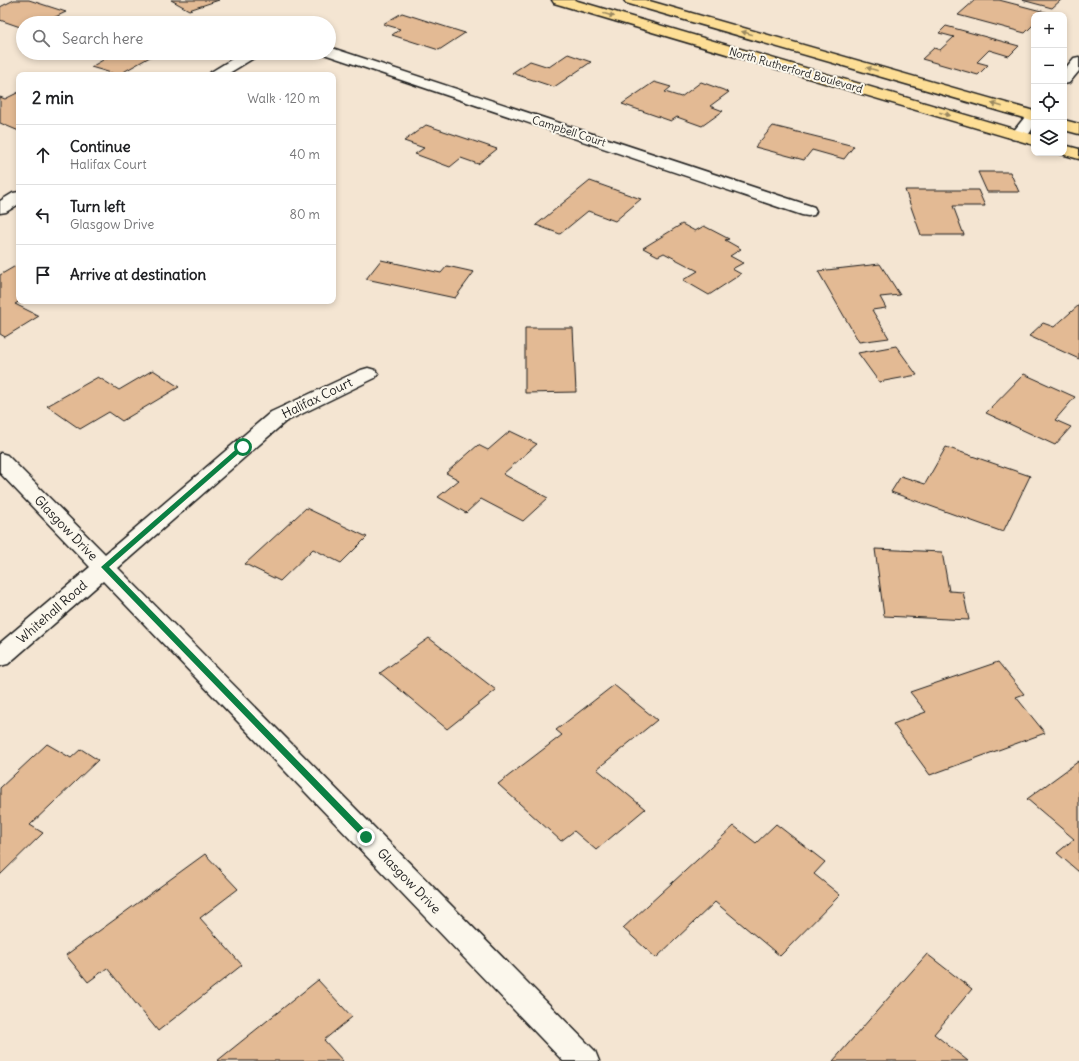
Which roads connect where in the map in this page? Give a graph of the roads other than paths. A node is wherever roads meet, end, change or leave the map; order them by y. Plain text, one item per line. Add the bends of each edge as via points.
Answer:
1 (558, 0) edge
2 (631, 0) edge
3 (336, 53) edge
4 (241, 60) edge
5 (1079, 62) edge
6 (221, 72) edge
7 (1067, 76) edge
8 (1031, 115) edge
9 (1031, 120) edge
10 (1067, 126) edge
11 (1079, 129) edge
12 (1018, 136) junction
13 (1031, 139) edge
14 (1067, 151) edge
15 (1079, 154) edge
16 (16, 199) edge
17 (0, 208) edge
18 (808, 211) dead end
19 (368, 374) dead end
20 (0, 460) edge
21 (105, 567) junction
22 (0, 657) edge
23 (584, 1061) edge

1 -> 12 main road, North Rutherford Boulevard
8 -> 2 main road, North Rutherford Boulevard
3 - 18 street, Campbell Court
4 - 6 street
5 - 7 street
9 - 12 street
10 - 11 main road
12 - 13 main road, North Rutherford Boulevard
14 - 15 main road
16 - 17 street
19 - 21 street, Halifax Court via 278,417
20 - 21 street, Glasgow Drive
21 - 22 street, Whitehall Road
21 - 23 street, Glasgow Drive

